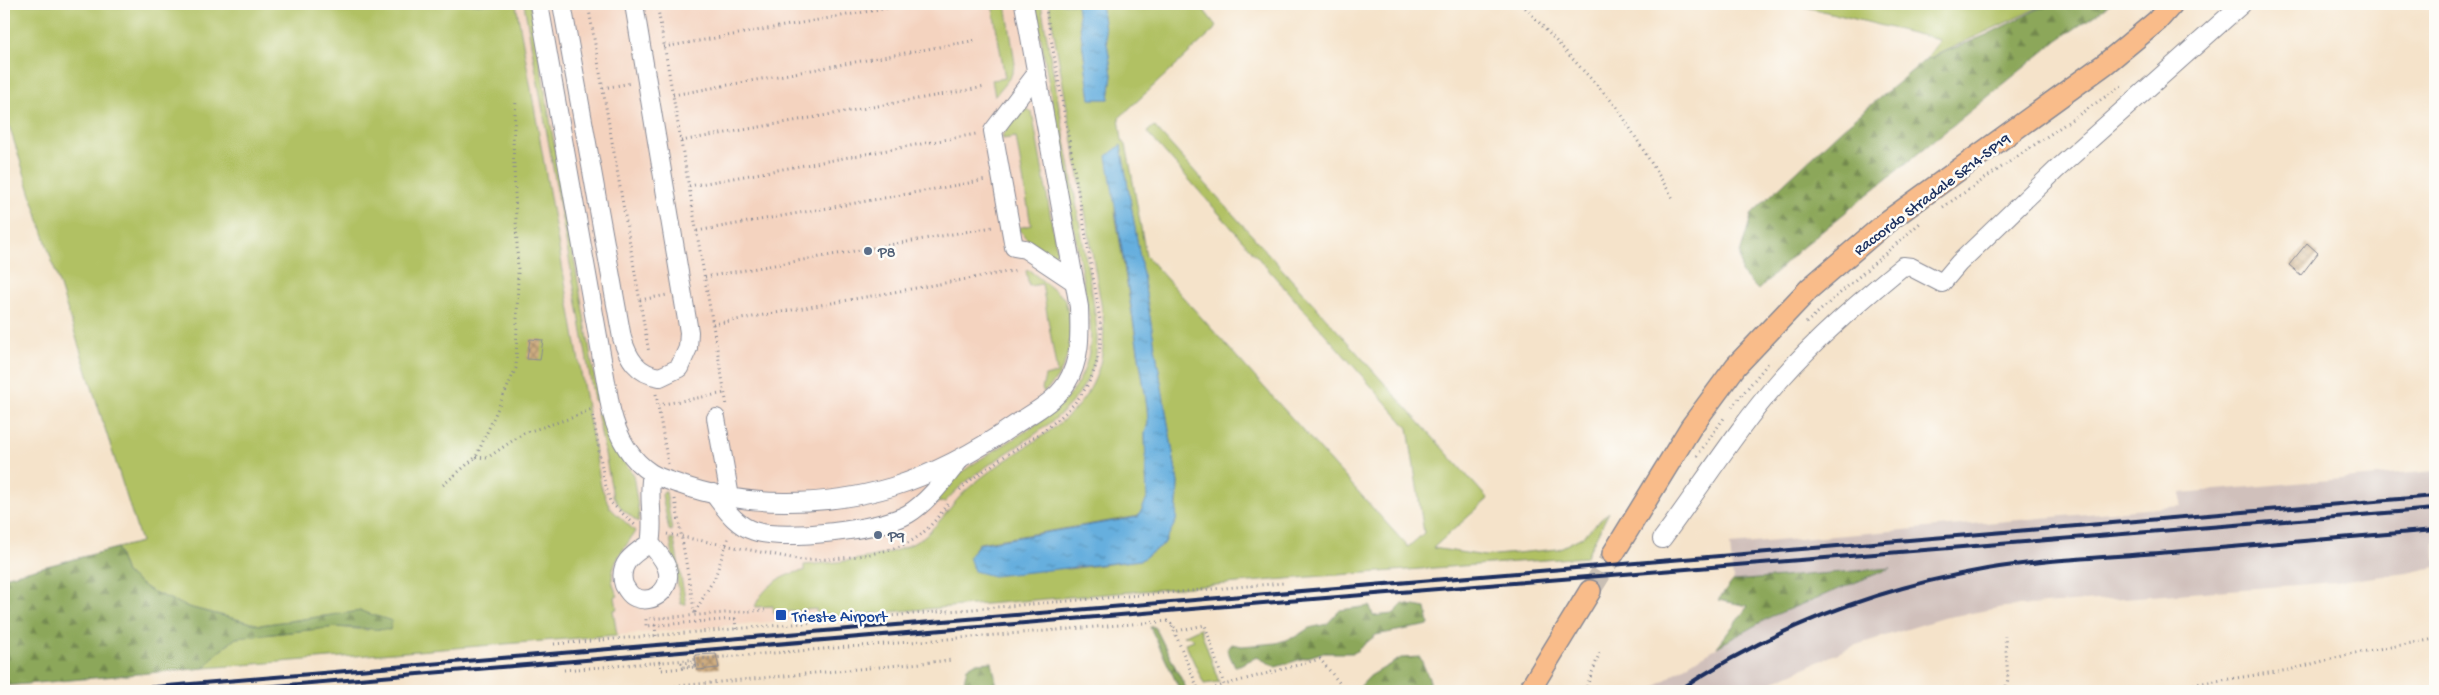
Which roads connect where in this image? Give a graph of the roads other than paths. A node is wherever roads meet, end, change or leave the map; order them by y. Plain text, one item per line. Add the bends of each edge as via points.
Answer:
1 (539, 4) edge
2 (562, 4) edge
3 (634, 4) edge
4 (1024, 4) edge
5 (2172, 4) edge
6 (2242, 4) edge
7 (1037, 73) junction
8 (1073, 281) junction
9 (722, 415) road end
10 (962, 458) junction
11 (652, 474) junction
12 (712, 494) junction
13 (730, 497) junction
14 (1662, 540) dead end
15 (650, 543) dead end
16 (1613, 554) tunnel mouth
17 (1590, 591) tunnel mouth
18 (1529, 691) edge

1 - 11 lane via 614,425 629,452
2 - 3 lane via 622,338 631,361 645,373 666,376 679,368 688,348 689,332
4 - 7 lane
5 - 16 main road, Raccordo Stradale SR14-SP19 via 2106,64 1888,221 1810,288 1736,366 1691,427
6 - 14 lane via 2056,170 1942,283 1903,266 1848,311 1780,380
7 - 8 lane
7 - 8 lane via 993,131 1001,178 1014,247 1025,249
8 - 10 lane via 1080,330 1074,367 1066,384 1041,408
9 - 13 lane
10 - 12 lane via 926,499 908,514 833,532 772,534 754,531 736,522
10 - 13 lane via 909,481 849,496 799,501
11 - 12 lane
11 - 15 lane via 649,485 653,530
12 - 13 lane
17 - 18 main road

